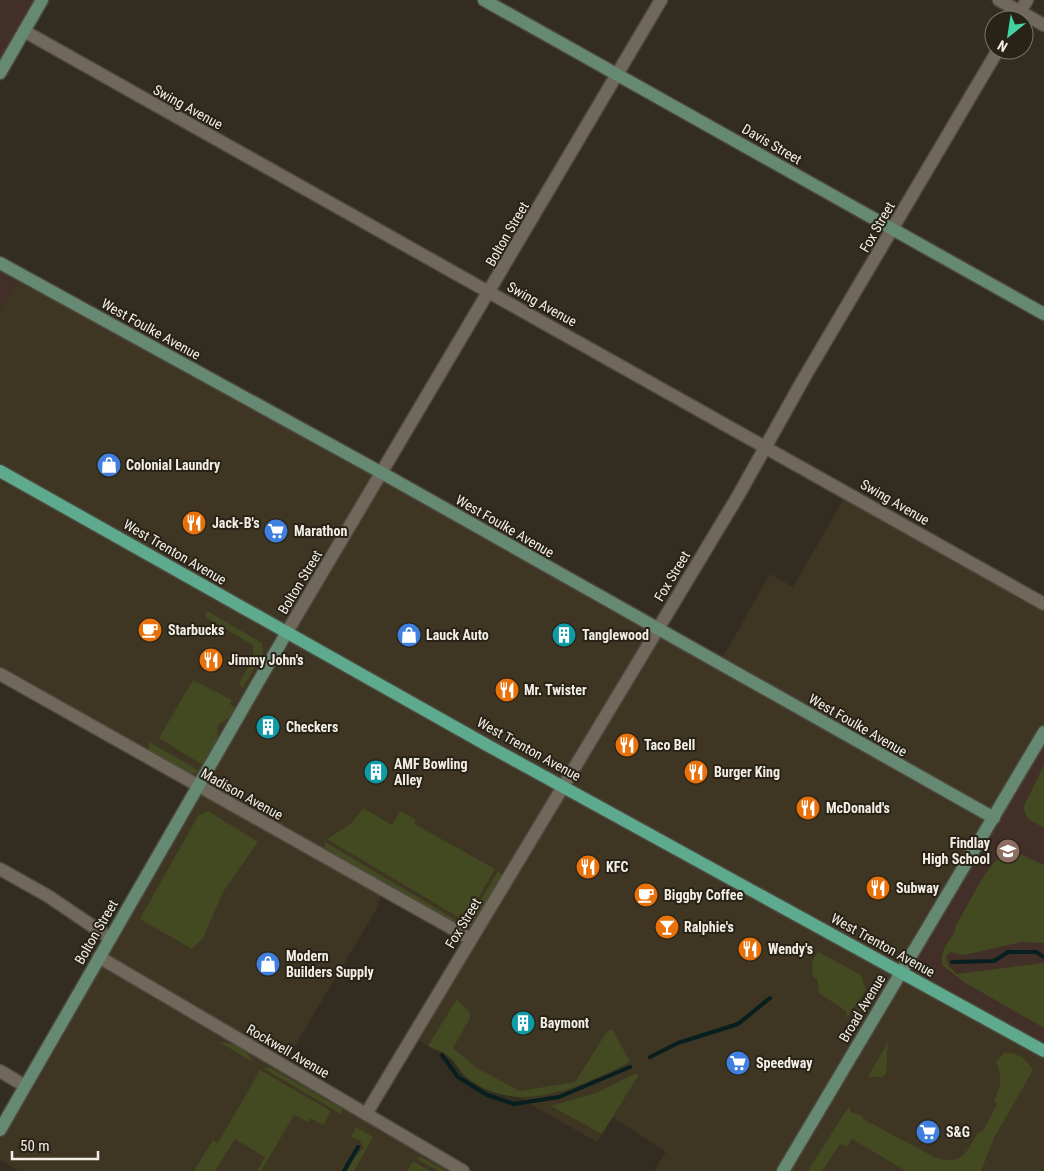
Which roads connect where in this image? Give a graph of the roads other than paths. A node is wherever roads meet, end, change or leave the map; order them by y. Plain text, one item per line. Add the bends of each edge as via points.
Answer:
1 (42, 0) edge
2 (484, 0) edge
3 (661, 0) edge
4 (999, 0) edge
5 (1010, 10) edge
6 (24, 31) junction
7 (992, 60) edge
8 (0, 73) edge
9 (617, 74) junction
10 (893, 230) junction
11 (0, 263) edge
12 (490, 292) junction
13 (1044, 314) edge
14 (766, 446) junction
15 (0, 471) edge
16 (382, 473) junction
17 (1044, 604) edge
18 (658, 629) junction
19 (287, 632) junction
20 (0, 674) edge
21 (1044, 732) edge
22 (563, 785) junction
23 (198, 786) junction
24 (994, 818) junction
25 (0, 869) edge
26 (110, 938) junction
27 (471, 939) junction
28 (99, 957) junction
29 (901, 972) junction
30 (1044, 1052) edge
31 (0, 1071) edge
32 (25, 1086) junction
33 (366, 1114) junction
34 (0, 1130) edge
35 (462, 1171) edge
36 (783, 1171) edge

1 - 6 street
2 - 9 street, Davis Street
3 - 9 street, Bolton Street
4 - 5 street
6 - 8 street
6 - 12 street, Swing Avenue
7 - 10 street, Fox Street
9 - 10 street, Davis Street
9 - 12 street, Bolton Street
10 - 13 street, Davis Street
10 - 14 street, Fox Street
11 - 16 street, West Foulke Avenue
12 - 14 street, Swing Avenue
12 - 16 street, Bolton Street
14 - 17 street, Swing Avenue
14 - 18 street, Fox Street
15 - 19 main road, West Trenton Avenue
16 - 18 street, West Foulke Avenue
16 - 19 street, Bolton Street
18 - 22 street, Fox Street
18 - 24 street, West Foulke Avenue
19 - 22 main road, West Trenton Avenue
19 - 23 street, Bolton Street
20 - 23 street, Madison Avenue
21 - 24 street, Broad Avenue
22 - 27 street, Fox Street
22 - 29 main road, West Trenton Avenue
23 - 26 street, Bolton Street
23 - 27 street, Madison Avenue
24 - 29 street, Broad Avenue
25 - 26 street via 48,896
26 - 28 street, Bolton Street
27 - 33 street, Fox Street
28 - 32 street, Bolton Street
28 - 33 street, Rockwell Avenue
29 - 30 main road, West Trenton Avenue
29 - 36 street, Broad Avenue
31 - 32 street
32 - 34 street, Bolton Street
33 - 35 street, Rockwell Avenue

